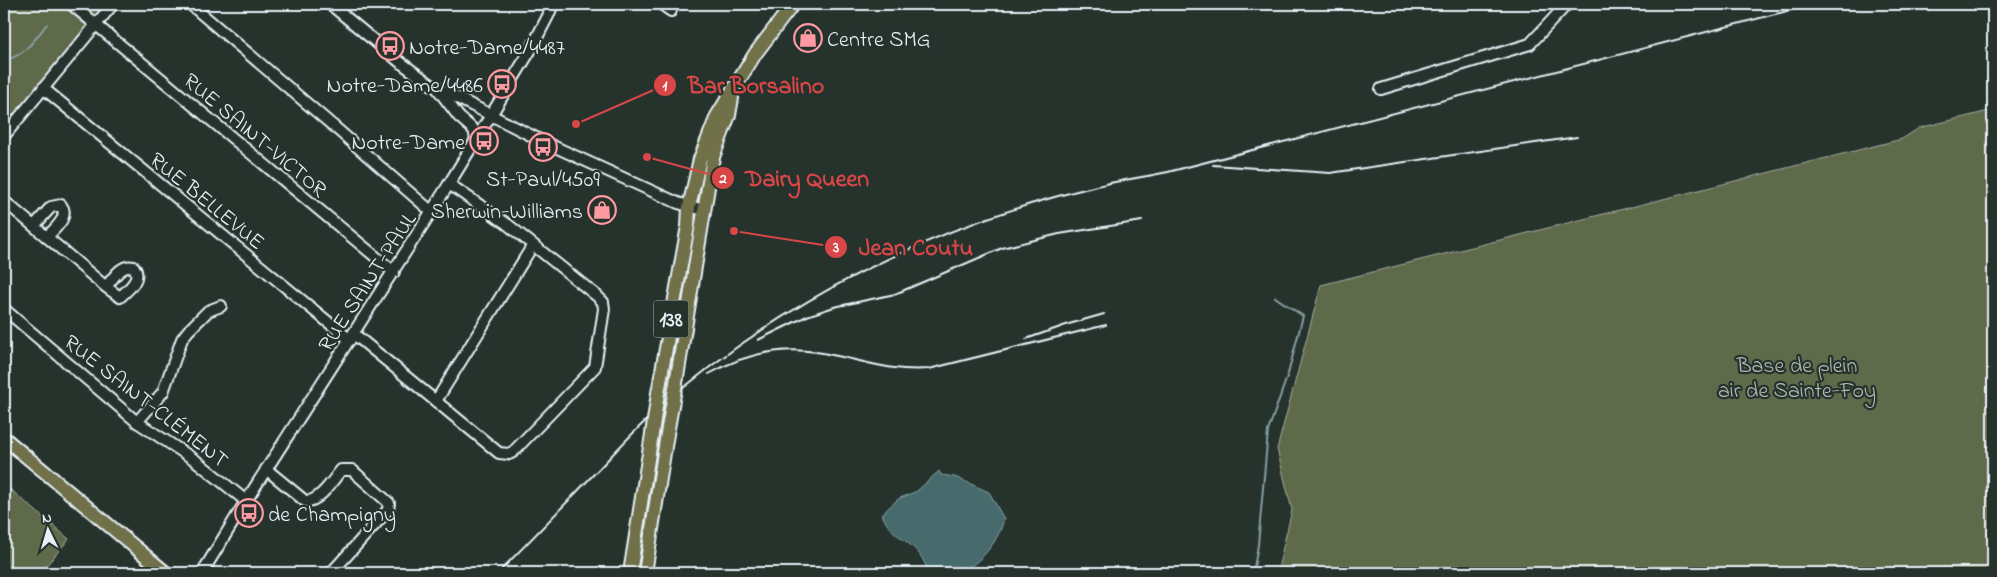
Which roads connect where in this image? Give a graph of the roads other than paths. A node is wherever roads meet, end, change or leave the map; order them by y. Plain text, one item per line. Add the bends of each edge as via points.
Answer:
1 (71, 4) edge
2 (112, 4) edge
3 (190, 4) edge
4 (330, 4) edge
5 (553, 4) edge
6 (661, 4) edge
7 (793, 4) edge
8 (1567, 4) edge
9 (671, 11) dead end
10 (95, 24) junction
11 (43, 88) junction
12 (437, 88) junction
13 (1381, 89) dead end
14 (732, 94) junction
15 (491, 115) junction
16 (4, 136) edge
17 (476, 139) junction
18 (449, 184) junction
19 (4, 201) edge
20 (689, 207) junction
21 (704, 210) junction
22 (432, 212) junction
23 (34, 226) junction
24 (47, 237) junction
25 (533, 245) junction
26 (394, 272) junction
27 (106, 287) dead end
28 (221, 306) dead end
29 (4, 309) edge
30 (352, 337) junction
31 (436, 402) junction
32 (137, 422) junction
33 (4, 438) edge
34 (266, 469) junction
35 (246, 501) junction
36 (166, 573) edge
37 (202, 573) edge
38 (331, 573) edge
39 (630, 573) edge
40 (645, 573) edge

1 - 10 street, RUE SAINT-VICTOR
2 - 10 street
3 - 22 street
4 - 12 street
5 - 15 street, RUE SAINT-PAUL via 530,51
6 - 9 street
7 - 14 main road, 138 via 755,54
8 - 13 street via 1530,44
10 - 11 street
10 - 26 street, RUE SAINT-VICTOR
11 - 16 street
11 - 30 street, RUE BELLEVUE
12 - 15 street
12 - 17 street via 459,117 474,130
14 - 20 main road, 138 via 717,116 700,159
14 - 21 main road via 729,115 714,157
15 - 17 street, RUE SAINT-PAUL
15 - 20 street
17 - 18 street, RUE SAINT-PAUL
18 - 22 street, RUE SAINT-PAUL
18 - 25 street
19 - 23 street
20 - 21 street
20 - 39 main road, 138, bridge
21 - 40 main road, bridge
22 - 26 street, RUE SAINT-PAUL
23 - 24 street
23 - 24 street via 51,207 62,205 65,216
24 - 27 street
25 - 31 street
25 - 31 street, RUE BELLEVUE via 603,302 594,366 509,454 499,453
26 - 30 street, RUE SAINT-PAUL
28 - 32 street via 208,311 188,330 163,392
29 - 32 street, RUE SAINT-CLÉMENT
30 - 31 street, RUE BELLEVUE
30 - 34 street, RUE SAINT-PAUL
32 - 35 street, RUE SAINT-CLÉMENT via 195,460
33 - 36 main road
34 - 35 street, RUE SAINT-PAUL
34 - 38 street via 305,501 311,502 341,470 352,470 390,503 388,510
35 - 37 street, RUE SAINT-PAUL

